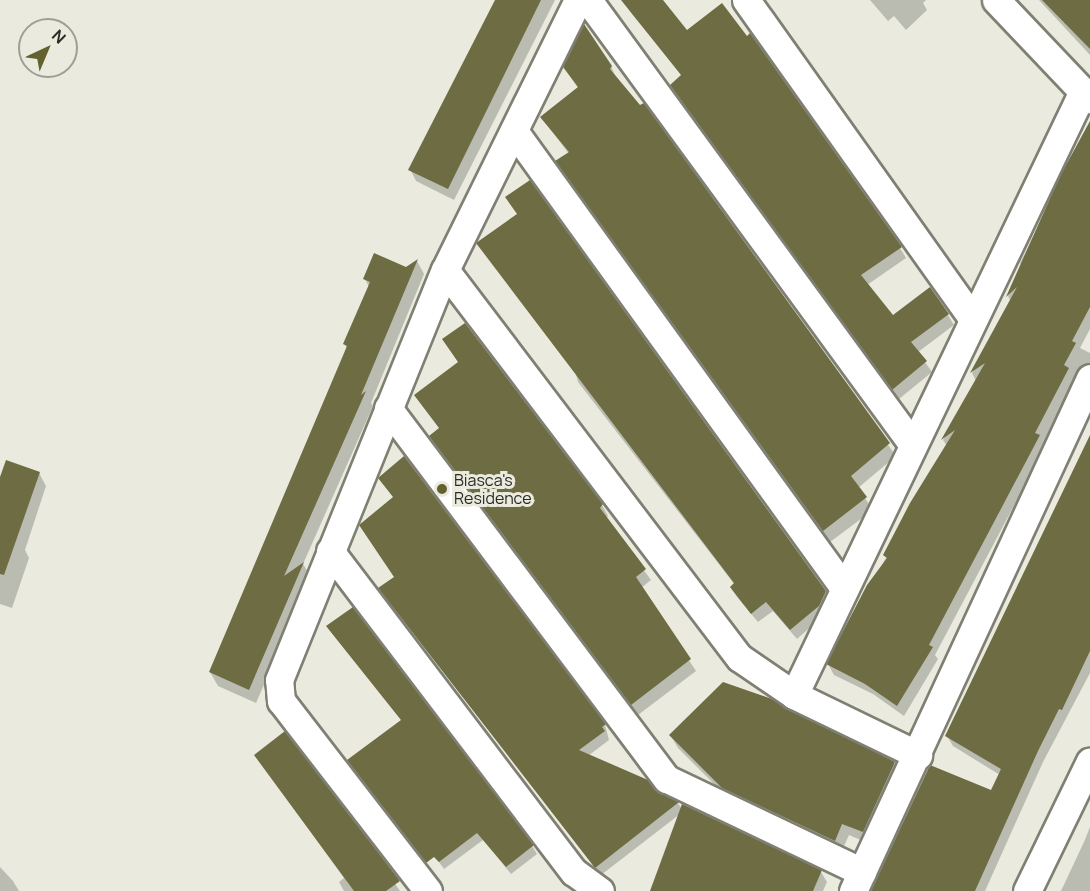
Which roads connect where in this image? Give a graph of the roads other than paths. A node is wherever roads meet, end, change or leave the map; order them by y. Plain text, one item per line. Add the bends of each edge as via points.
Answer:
1 (578, 0) edge
2 (588, 0) edge
3 (746, 0) edge
4 (996, 0) edge
5 (1086, 96) edge
6 (514, 131) junction
7 (445, 270) junction
8 (973, 320) junction
9 (1090, 378) edge
10 (388, 408) junction
11 (914, 445) junction
12 (330, 551) junction
13 (844, 588) junction
14 (794, 695) junction
15 (918, 755) junction
16 (1090, 760) edge
17 (857, 881) edge
18 (428, 891) edge
19 (600, 891) edge
20 (1027, 891) edge

1 - 6 street
2 - 11 street
3 - 8 street
4 - 5 street
5 - 8 street
6 - 7 street
6 - 13 street
7 - 10 street
7 - 14 street via 740,658
8 - 11 street
9 - 15 street
10 - 12 street
10 - 17 street via 667,779
11 - 13 street
12 - 18 street via 279,680 279,696
12 - 19 street via 574,872
13 - 14 street
14 - 15 street
15 - 17 street
16 - 20 street

